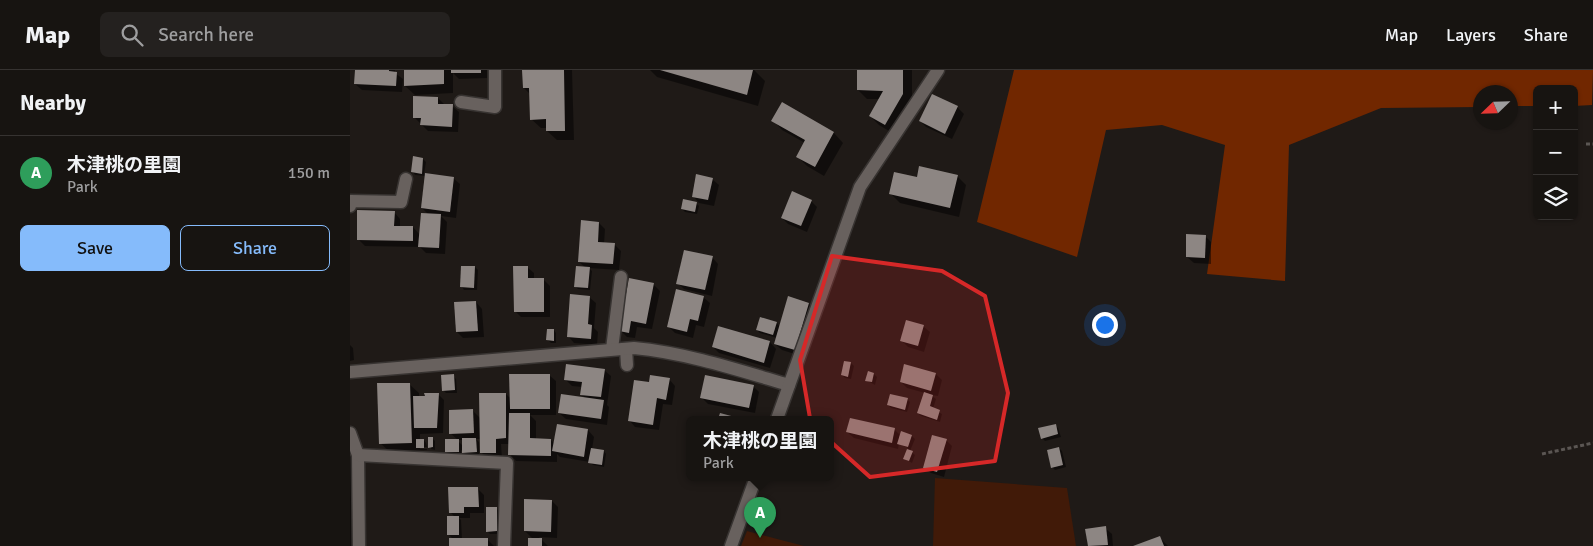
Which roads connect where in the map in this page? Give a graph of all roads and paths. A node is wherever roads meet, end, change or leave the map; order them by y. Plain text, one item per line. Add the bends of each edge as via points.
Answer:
1 (495, 70) edge
2 (938, 70) edge
3 (461, 102) dead end
4 (1586, 144) dead end
5 (1593, 144) edge
6 (406, 178) dead end
7 (350, 206) edge
8 (621, 277) dead end
9 (612, 349) junction
10 (626, 349) junction
11 (627, 365) dead end
12 (350, 372) edge
13 (789, 385) junction
14 (777, 416) edge
15 (350, 433) edge
16 (1593, 443) edge
17 (1542, 454) dead end
18 (358, 455) junction
19 (755, 481) edge
20 (359, 546) edge
21 (504, 546) edge
22 (731, 546) edge

1 - 3 street via 495,107
2 - 13 street via 860,187
4 - 5 path
6 - 7 street via 401,202 351,201
8 - 9 street
9 - 10 street
9 - 12 street
10 - 11 street
10 - 13 street via 684,355
13 - 14 street
15 - 18 street
16 - 17 path
18 - 20 street
18 - 21 street via 507,463
19 - 22 street

